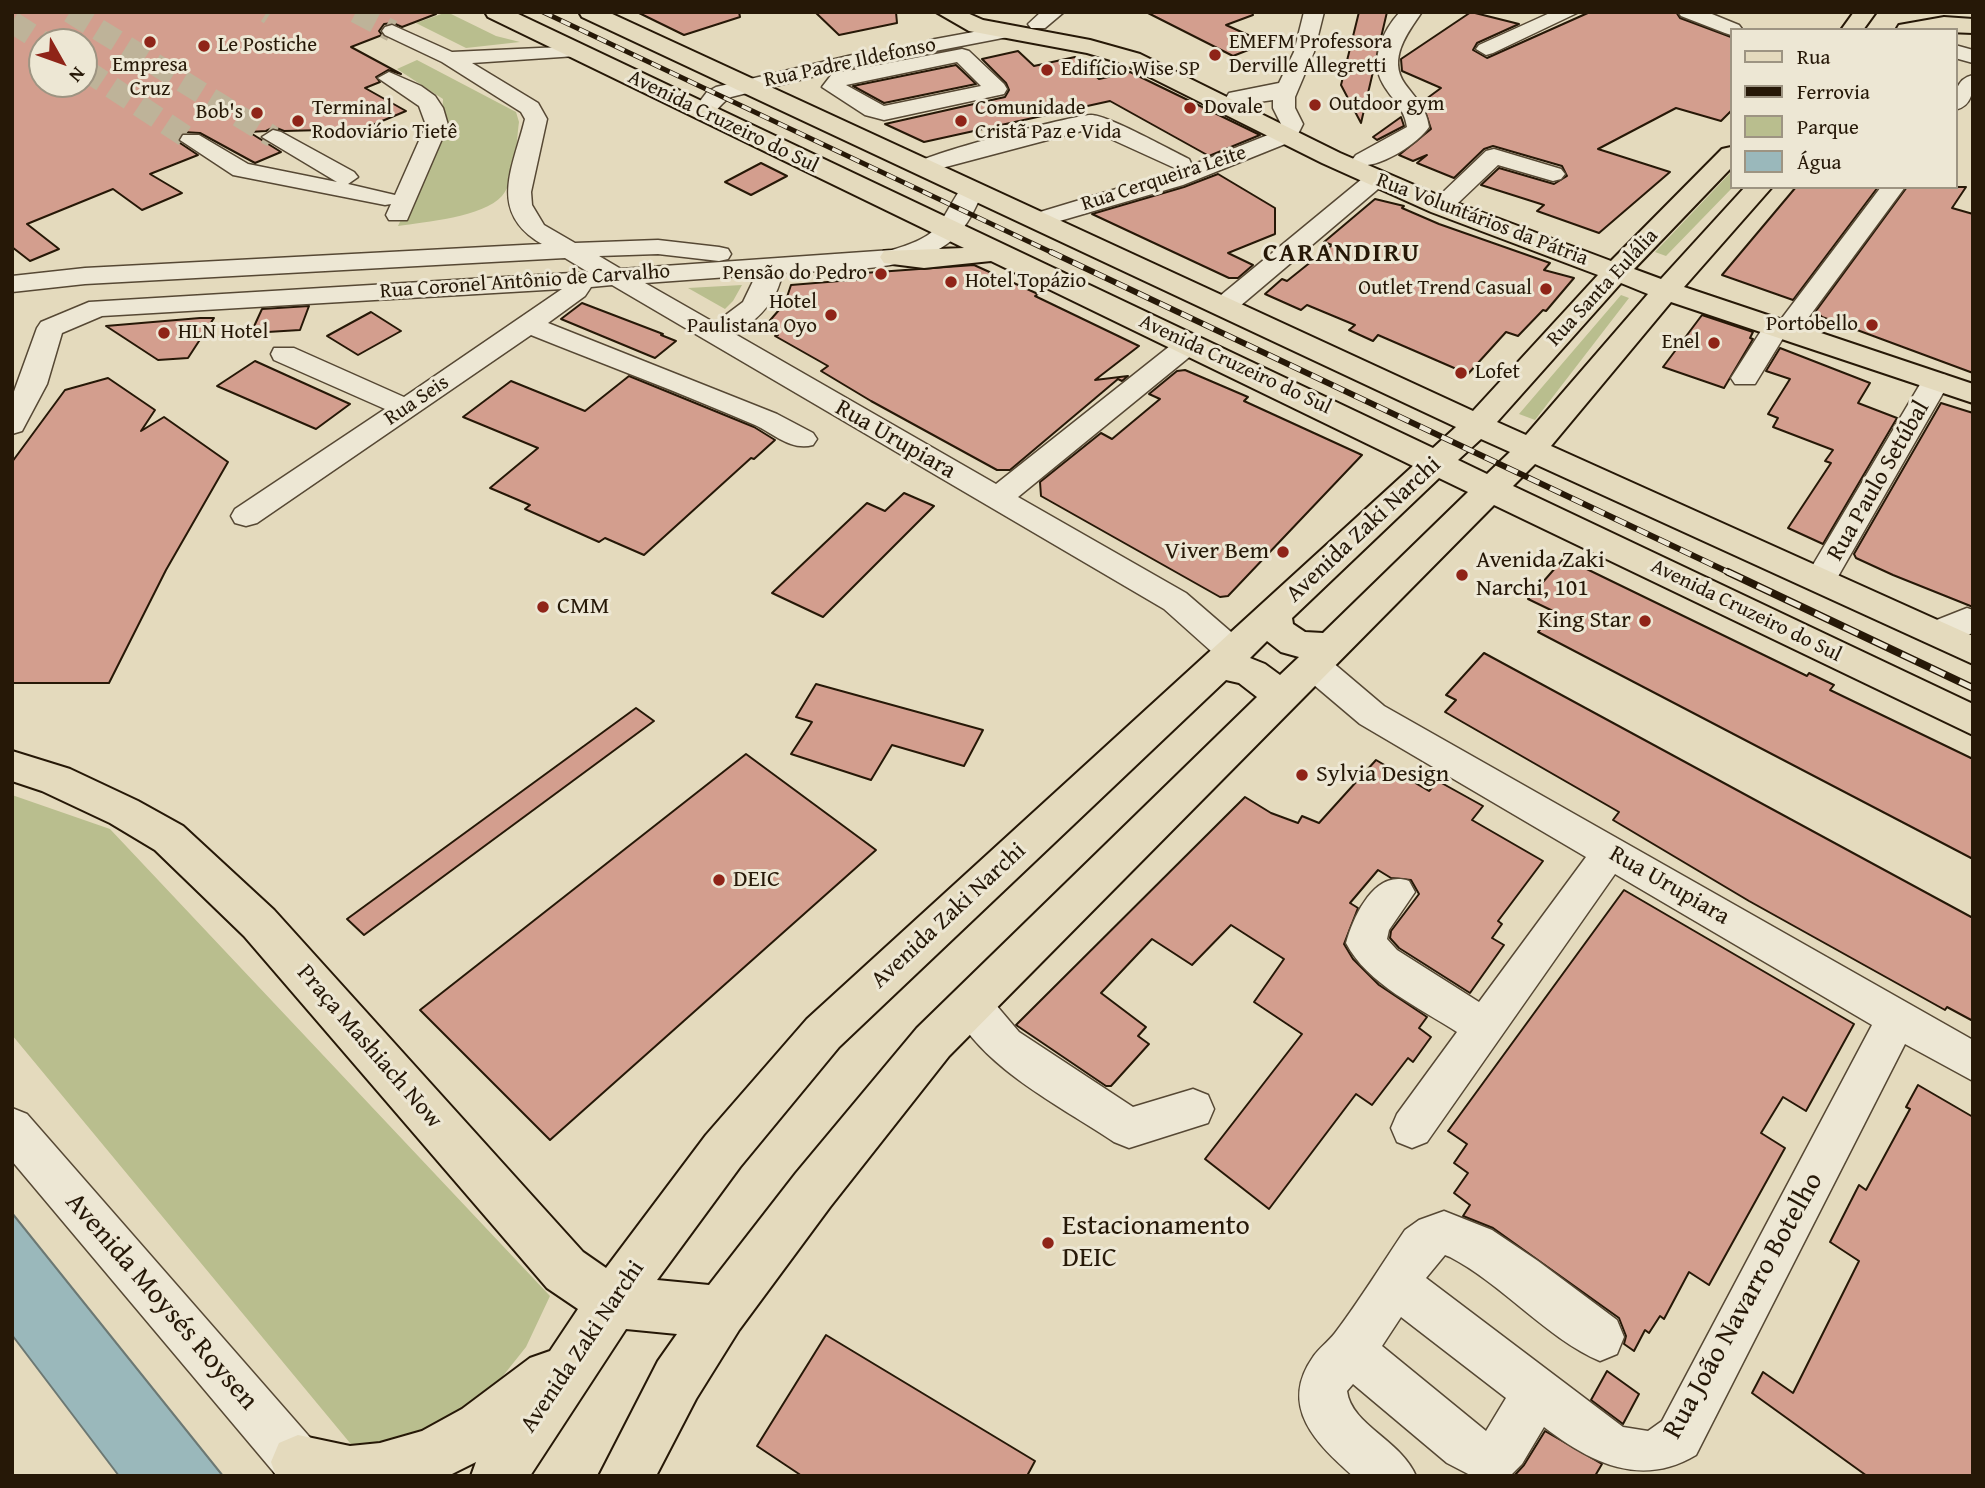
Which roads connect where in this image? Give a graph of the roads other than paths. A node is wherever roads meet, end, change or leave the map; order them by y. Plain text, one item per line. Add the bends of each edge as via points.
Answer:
1 (496, 12) edge
2 (590, 12) edge
3 (947, 12) edge
4 (1314, 12) edge
5 (1412, 12) edge
6 (1569, 12) edge
7 (1688, 12) edge
8 (1866, 12) edge
9 (1914, 12) edge
10 (1046, 18) edge
11 (1002, 22) edge
12 (972, 24) junction
13 (1973, 26) edge
14 (402, 27) tunnel mouth
15 (1730, 28) edge
16 (1854, 28) edge
17 (1906, 28) edge
18 (1918, 28) edge
19 (1068, 33) junction
20 (955, 41) junction
21 (1486, 49) dead end
22 (576, 50) junction
23 (443, 55) junction
24 (389, 78) dead end
25 (1973, 81) edge
26 (832, 84) junction
27 (747, 85) junction
28 (1286, 88) junction
29 (1237, 98) junction
30 (1957, 101) edge
31 (788, 104) junction
32 (702, 113) junction
33 (1289, 130) junction
34 (273, 137) tunnel mouth
35 (191, 140) tunnel mouth
36 (1730, 155) edge
37 (1181, 164) dead end
38 (923, 166) junction
39 (1370, 170) junction
40 (1553, 174) dead end
41 (972, 189) junction
42 (1757, 189) edge
43 (1891, 189) edge
44 (1417, 191) junction
45 (1450, 198) junction
46 (391, 206) junction
47 (1040, 220) junction
48 (1506, 226) junction
49 (950, 229) junction
50 (572, 250) junction
51 (999, 252) junction
52 (894, 257) junction
53 (765, 266) junction
54 (1621, 267) junction
55 (617, 277) junction
56 (583, 279) junction
57 (12, 284) edge
58 (1671, 286) junction
59 (1224, 306) junction
60 (529, 326) junction
61 (1783, 326) junction
62 (714, 335) junction
63 (1188, 344) junction
64 (284, 354) dead end
65 (1745, 378) dead end
66 (1936, 381) junction
67 (1973, 394) edge
68 (406, 408) junction
69 (1358, 424) junction
70 (12, 425) edge
71 (1477, 425) junction
72 (803, 439) dead end
73 (1531, 449) junction
74 (1437, 462) junction
75 (1491, 488) junction
76 (997, 498) junction
77 (246, 516) dead end
78 (1373, 521) junction
79 (1820, 580) junction
80 (1973, 622) edge
81 (1936, 634) junction
82 (1244, 641) junction
83 (1973, 651) edge
84 (1305, 673) junction
85 (1973, 721) edge
86 (12, 766) edge
87 (1610, 852) junction
88 (1396, 892) dead end
89 (971, 1005) junction
90 (1897, 1018) junction
91 (1484, 1028) junction
92 (1973, 1062) edge
93 (1193, 1110) dead end
94 (12, 1128) edge
95 (1412, 1128) dead end
96 (1395, 1283) junction
97 (613, 1302) junction
98 (721, 1312) junction
99 (1600, 1337) dead end
100 (1350, 1351) junction
101 (578, 1354) junction
102 (1536, 1392) junction
103 (1487, 1467) edge
104 (304, 1469) edge
105 (498, 1476) edge
106 (626, 1476) edge
107 (1391, 1476) edge

1 - 22 main road, Avenida Cruzeiro do Sul
2 - 27 main road, Avenida Cruzeiro do Sul
3 - 12 main road, Rua Voluntários da Pátria
4 - 28 street via 1304,52
5 - 39 street via 1396,27 1386,68 1392,84 1414,108 1418,127
6 - 21 street
7 - 15 street
8 - 16 main road
9 - 17 main road
10 - 11 main road, Rua Voluntários da Pátria
10 - 19 main road, Rua Voluntários da Pátria
11 - 12 main road, Rua Voluntários da Pátria
11 - 19 main road
11 - 20 street, Rua Padre Ildefonso
11 - 33 main road, Rua Voluntários da Pátria via 1132,59
12 - 20 main road via 972,33
13 - 18 main road
14 - 23 street, Rua Urupiara
19 - 29 main road, Rua Voluntários da Pátria via 1150,56
20 - 27 street, Rua Padre Ildefonso
22 - 23 street
22 - 32 main road, Avenida Cruzeiro do Sul
23 - 50 street, Rua Urupiara via 530,108 537,119 517,193 519,211 535,230
24 - 46 street via 427,99 438,125
25 - 30 street
26 - 26 street via 962,55 996,89 890,113 877,112
26 - 31 street
27 - 31 main road, Avenida Cruzeiro do Sul
27 - 32 street, Rua Padre Ildefonso via 715,97
28 - 29 street
28 - 33 street
29 - 33 main road, Rua Voluntários da Pátria
31 - 38 main road, Avenida Cruzeiro do Sul
32 - 49 main road, Avenida Cruzeiro do Sul
33 - 39 main road, Rua Voluntários da Pátria
33 - 47 street, Rua Cerqueira Leite via 1175,180
34 - 46 street
35 - 46 street via 249,173 350,189
36 - 54 main road, Rua Santa Eulália
37 - 38 street via 1091,122
38 - 41 main road, Avenida Cruzeiro do Sul
39 - 44 main road, Rua Voluntários da Pátria
39 - 59 street
40 - 45 street via 1494,156
41 - 47 main road, Avenida Cruzeiro do Sul
41 - 49 street, Rua Coronel Antônio de Carvalho
42 - 58 main road, Rua Santa Eulália
43 - 61 street
44 - 45 main road, Rua Voluntários da Pátria
44 - 48 main road, Rua Voluntários da Pátria
45 - 48 main road, Rua Voluntários da Pátria
47 - 59 main road, Avenida Cruzeiro do Sul
48 - 54 main road, Rua Voluntários da Pátria
49 - 51 main road, Avenida Cruzeiro do Sul
49 - 52 street, Rua Coronel Antônio de Carvalho via 927,248
50 - 53 street via 669,248
50 - 55 street, Rua Urupiara
50 - 57 street via 85,276
51 - 52 main road via 924,260
51 - 63 main road, Avenida Cruzeiro do Sul
52 - 53 street, Rua Coronel Antônio de Carvalho
53 - 55 street, Rua Coronel Antônio de Carvalho
53 - 62 street via 770,280 764,295
54 - 58 main road, Rua Voluntários da Pátria
54 - 71 main road, Rua Santa Eulália
55 - 56 street, Rua Coronel Antônio de Carvalho
55 - 62 street, Rua Urupiara
56 - 60 street, Rua Seis via 576,291
56 - 70 street, Rua Coronel Antônio de Carvalho via 98,308 50,328 33,384
58 - 61 main road, Rua Voluntários da Pátria
58 - 73 main road, Rua Santa Eulália
59 - 71 main road, Avenida Cruzeiro do Sul
60 - 68 street, Rua Seis
60 - 72 street via 767,420
61 - 65 street
61 - 66 main road, Rua Voluntários da Pátria via 1860,348 1880,361
62 - 76 street, Rua Urupiara
63 - 69 main road, Avenida Cruzeiro do Sul
63 - 76 street
64 - 68 street
66 - 67 main road, Rua Voluntários da Pátria
66 - 79 street, Rua Paulo Setúbal
68 - 77 street, Rua Seis
69 - 74 main road, Avenida Cruzeiro do Sul
69 - 78 main road via 1376,444 1388,472 1389,489
71 - 73 main road, Avenida Cruzeiro do Sul
71 - 74 main road, Avenida Zaki Narchi
73 - 75 main road
73 - 79 main road, Avenida Cruzeiro do Sul
74 - 75 main road, Avenida Cruzeiro do Sul
74 - 78 main road, Avenida Zaki Narchi
75 - 84 main road
75 - 85 main road, Avenida Cruzeiro do Sul
76 - 82 street, Rua Urupiara
78 - 82 main road, Avenida Zaki Narchi
79 - 81 main road, Avenida Cruzeiro do Sul
80 - 81 street via 1967,620
81 - 83 main road, Avenida Cruzeiro do Sul
82 - 84 main road via 1233,665 1253,671
82 - 84 main road via 1277,629 1291,641 1311,648
82 - 97 main road, Avenida Zaki Narchi via 823,1033 723,1151
84 - 87 street, Rua Urupiara
84 - 89 main road
86 - 97 main road, Praça Mashiach Now via 56,780 169,838 259,923 565,1270
87 - 90 street, Rua Urupiara
87 - 91 street
88 - 91 street via 1371,924 1367,943 1383,962
89 - 93 street via 1004,1045 1129,1128
89 - 98 main road via 896,1087
90 - 92 street, Rua Urupiara
90 - 102 street, Rua João Navarro Botelho via 1679,1438 1661,1454 1635,1458 1606,1444
91 - 95 street
94 - 104 street, Avenida Moysés Roysen
96 - 99 street via 1431,1237 1456,1235
96 - 100 street
96 - 102 street, Rua João Navarro Botelho
97 - 98 main road, Praça Mashiach Now
97 - 101 main road, Avenida Zaki Narchi
98 - 106 main road via 677,1380
100 - 103 street
100 - 107 street via 1329,1376 1325,1409 1336,1428
101 - 104 main road via 492,1423 447,1450 395,1469 348,1473
101 - 105 main road, Avenida Zaki Narchi
102 - 103 street via 1505,1447

